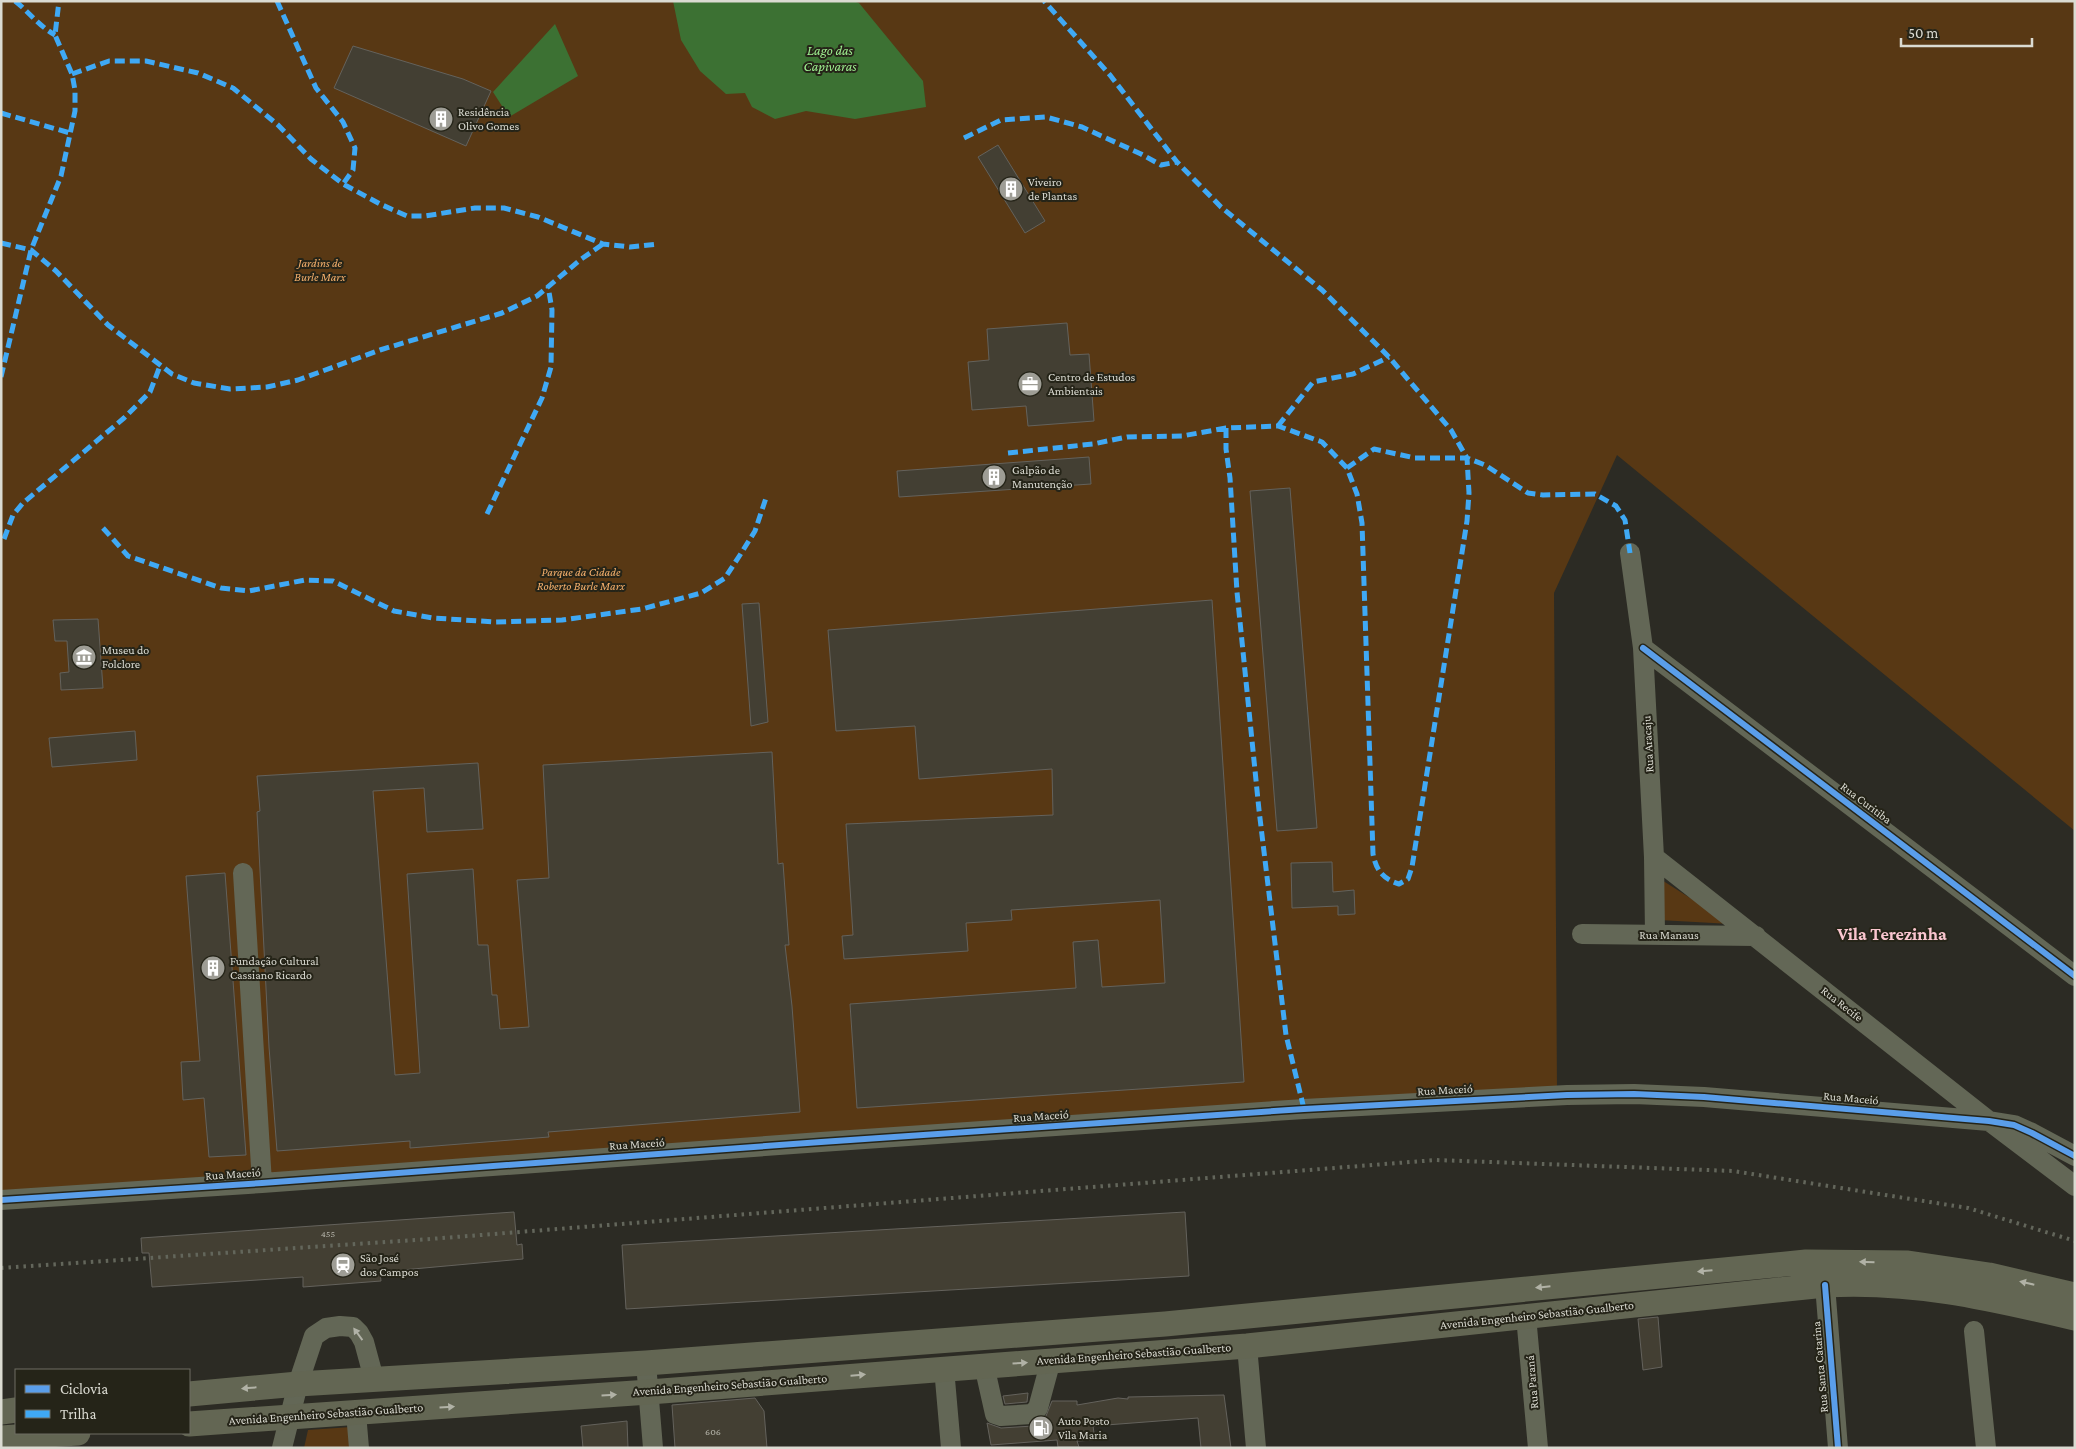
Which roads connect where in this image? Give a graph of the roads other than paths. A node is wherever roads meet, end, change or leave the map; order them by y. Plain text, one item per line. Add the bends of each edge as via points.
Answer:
1 (1630, 553) dead end
2 (1644, 648) junction
3 (1654, 857) junction
4 (243, 872) dead end
5 (1582, 934) dead end
6 (1655, 935) junction
7 (1756, 936) junction
8 (2075, 976) edge
9 (1989, 1121) junction
10 (2075, 1156) edge
11 (262, 1184) junction
12 (2075, 1186) edge
13 (1, 1200) edge
14 (1825, 1285) junction
15 (2075, 1294) edge
16 (1526, 1316) junction
17 (2075, 1318) edge
18 (1974, 1331) dead end
19 (1247, 1346) junction
20 (1051, 1360) junction
21 (646, 1363) junction
22 (984, 1365) junction
23 (944, 1368) junction
24 (374, 1380) junction
25 (298, 1384) junction
26 (649, 1392) junction
27 (190, 1394) edge
28 (15, 1410) edge
29 (1, 1412) edge
30 (356, 1413) junction
31 (289, 1416) junction
32 (190, 1424) edge
33 (63, 1434) edge
34 (79, 1434) edge
35 (1, 1438) edge
36 (77, 1448) edge
37 (282, 1448) edge
38 (359, 1448) edge
39 (653, 1448) edge
40 (951, 1448) edge
41 (1256, 1448) edge
42 (1538, 1448) edge
43 (1838, 1448) edge
44 (1986, 1448) edge

1 - 2 street, Rua Aracaju
2 - 3 street, Rua Aracaju
2 - 8 street, Rua Curitiba
3 - 6 street, Rua Aracaju
3 - 7 street, Rua Recife
4 - 11 street
5 - 6 street, Rua Manaus
6 - 7 street, Rua Manaus
7 - 9 street, Rua Recife
9 - 10 street, Rua Maceió via 2032,1133
9 - 11 street, Rua Maceió via 1704,1097 1567,1095 1304,1108
9 - 12 street, Rua Recife
11 - 13 street, Rua Maceió
14 - 16 main road, Avenida Engenheiro Sebastião Gualberto
14 - 17 main road, Avenida Engenheiro Sebastião Gualberto via 1916,1286 1989,1298
14 - 43 street, Rua Santa Catarina
15 -> 21 main road via 1989,1275 1908,1263 1806,1262 1165,1324
16 - 19 main road, Avenida Engenheiro Sebastião Gualberto
16 - 42 street, Rua Paraná
18 - 44 street
19 - 20 main road, Avenida Engenheiro Sebastião Gualberto
19 - 41 street
22 -> 20 main road, Avenida Engenheiro Sebastião Gualberto
20 - 22 street via 1038,1408 1032,1414 995,1414
21 - 24 main road
21 - 26 street
22 - 23 main road, Avenida Engenheiro Sebastião Gualberto
26 -> 23 main road, Avenida Engenheiro Sebastião Gualberto
23 - 40 street
24 - 25 main road
24 -> 25 street via 359,1333 353,1327 340,1326 326,1328 314,1336
25 -> 27 main road
25 - 31 street
30 -> 26 main road, Avenida Engenheiro Sebastião Gualberto
26 - 39 street
28 - 29 main road
30 - 31 main road, Avenida Engenheiro Sebastião Gualberto
30 - 38 street
31 - 32 main road, Avenida Engenheiro Sebastião Gualberto
31 - 37 street
33 - 35 main road
34 - 36 street

